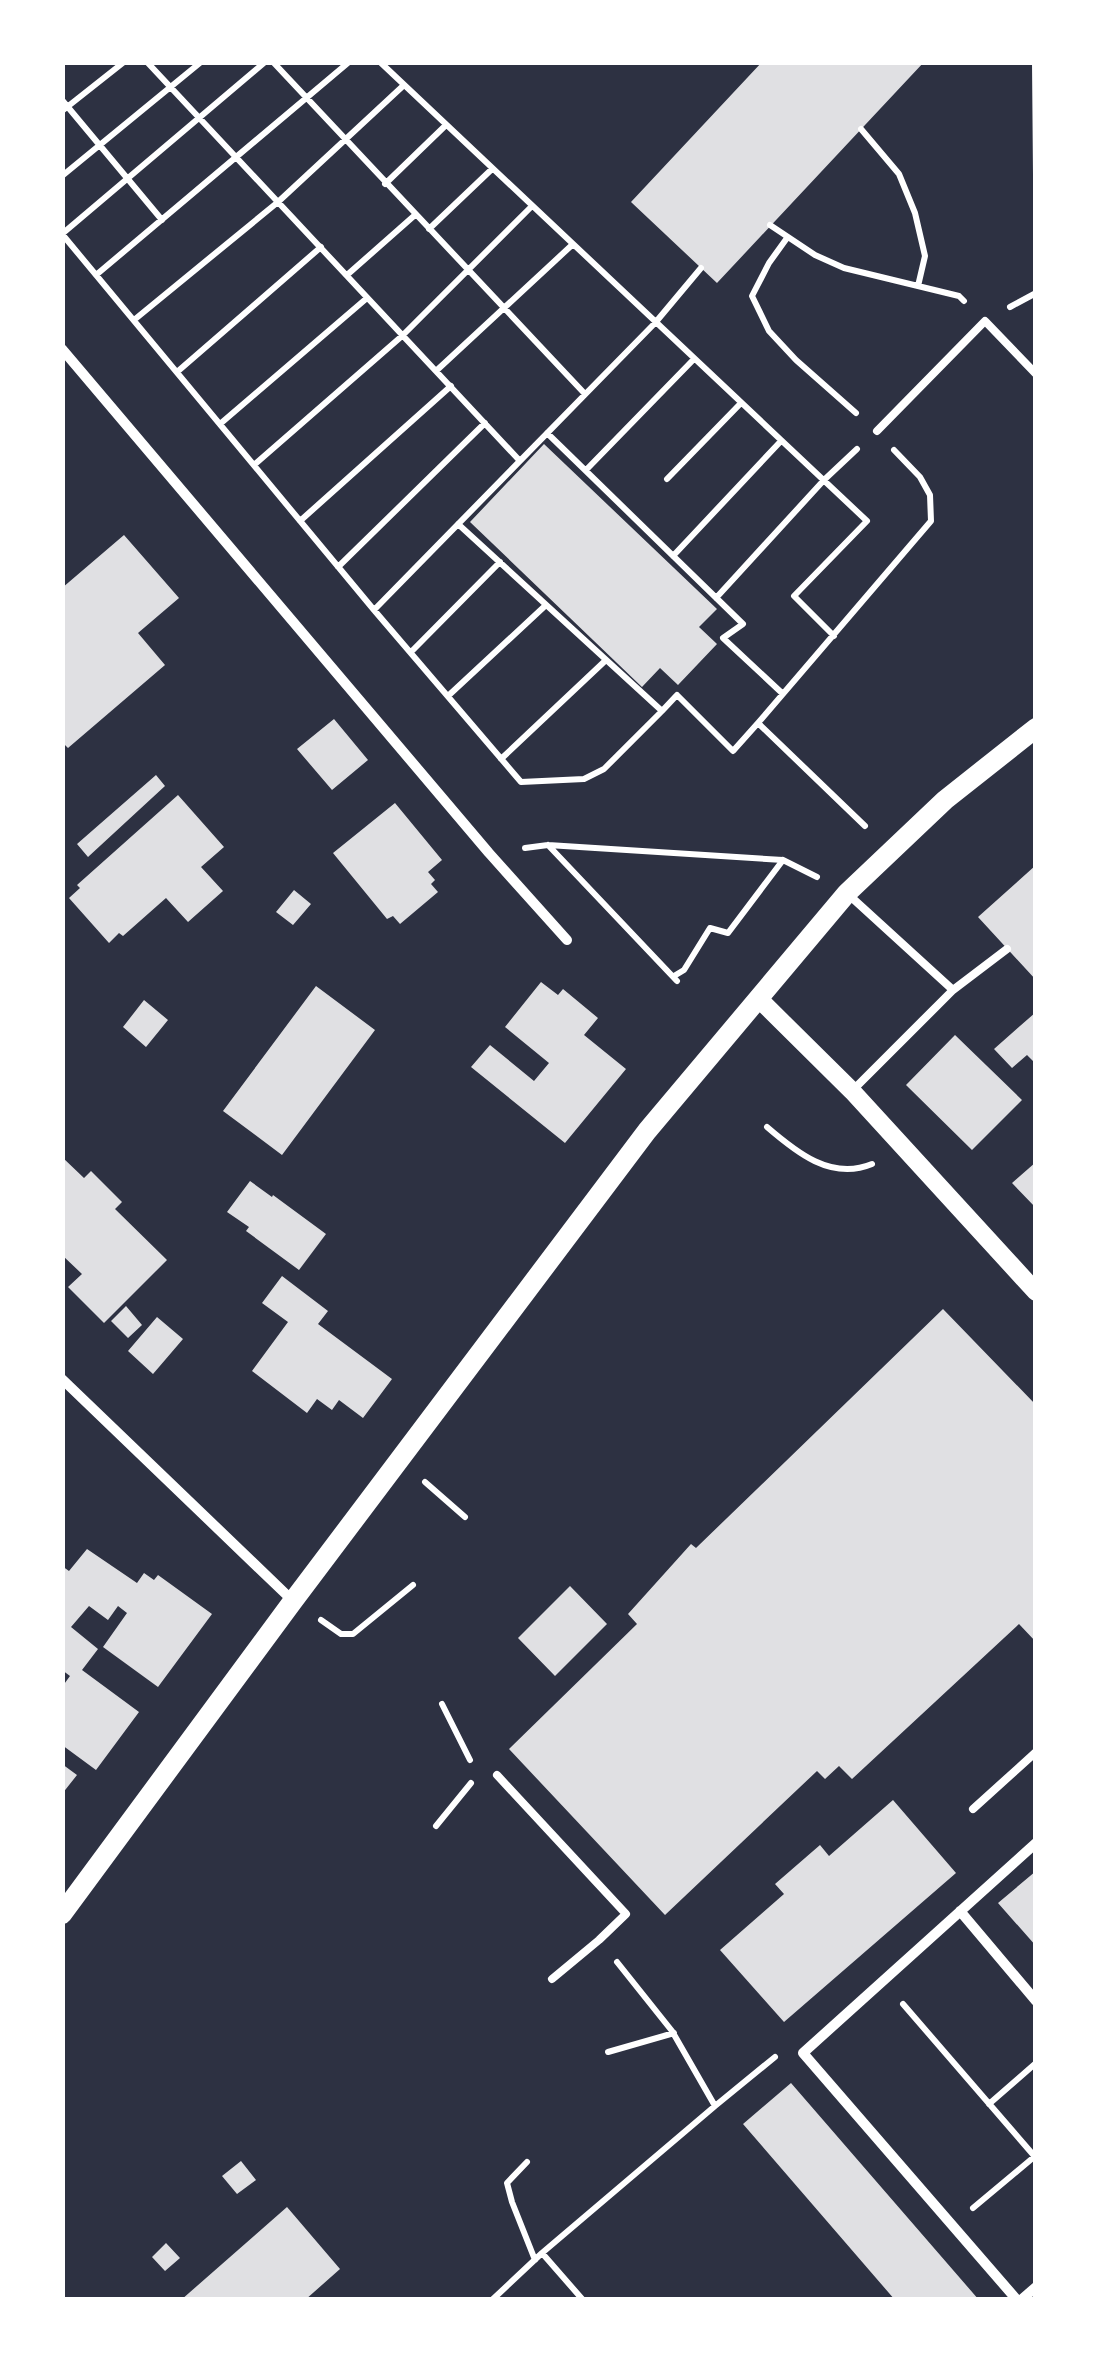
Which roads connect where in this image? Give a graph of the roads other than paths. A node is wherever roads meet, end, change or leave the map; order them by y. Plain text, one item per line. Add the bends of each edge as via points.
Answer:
1 (62, 349) edge
2 (1036, 374) edge
3 (876, 432) road end
4 (1036, 728) edge
5 (847, 893) junction
6 (567, 940) dead end
7 (1008, 949) dead end
8 (953, 990) junction
9 (758, 998) junction
10 (852, 1090) junction
11 (1036, 1292) edge
12 (62, 1379) edge
13 (293, 1601) junction
14 (1036, 1752) edge
15 (497, 1775) dead end
16 (973, 1810) dead end
17 (1036, 1843) edge
18 (960, 1912) junction
19 (62, 1914) edge
20 (552, 1979) dead end
21 (1036, 2000) edge
22 (1036, 2287) edge
23 (1019, 2300) edge

1 - 6 street
2 - 3 lane via 985,321
4 - 5 main road via 945,800
5 - 8 lane
5 - 9 main road
7 - 8 lane
8 - 10 lane
9 - 10 street
9 - 13 main road via 647,1130
10 - 11 street
12 - 13 street
13 - 19 main road
14 - 16 lane
15 - 20 lane via 626,1914
17 - 18 street
18 - 21 street
18 - 23 street via 803,2053
22 - 23 street

